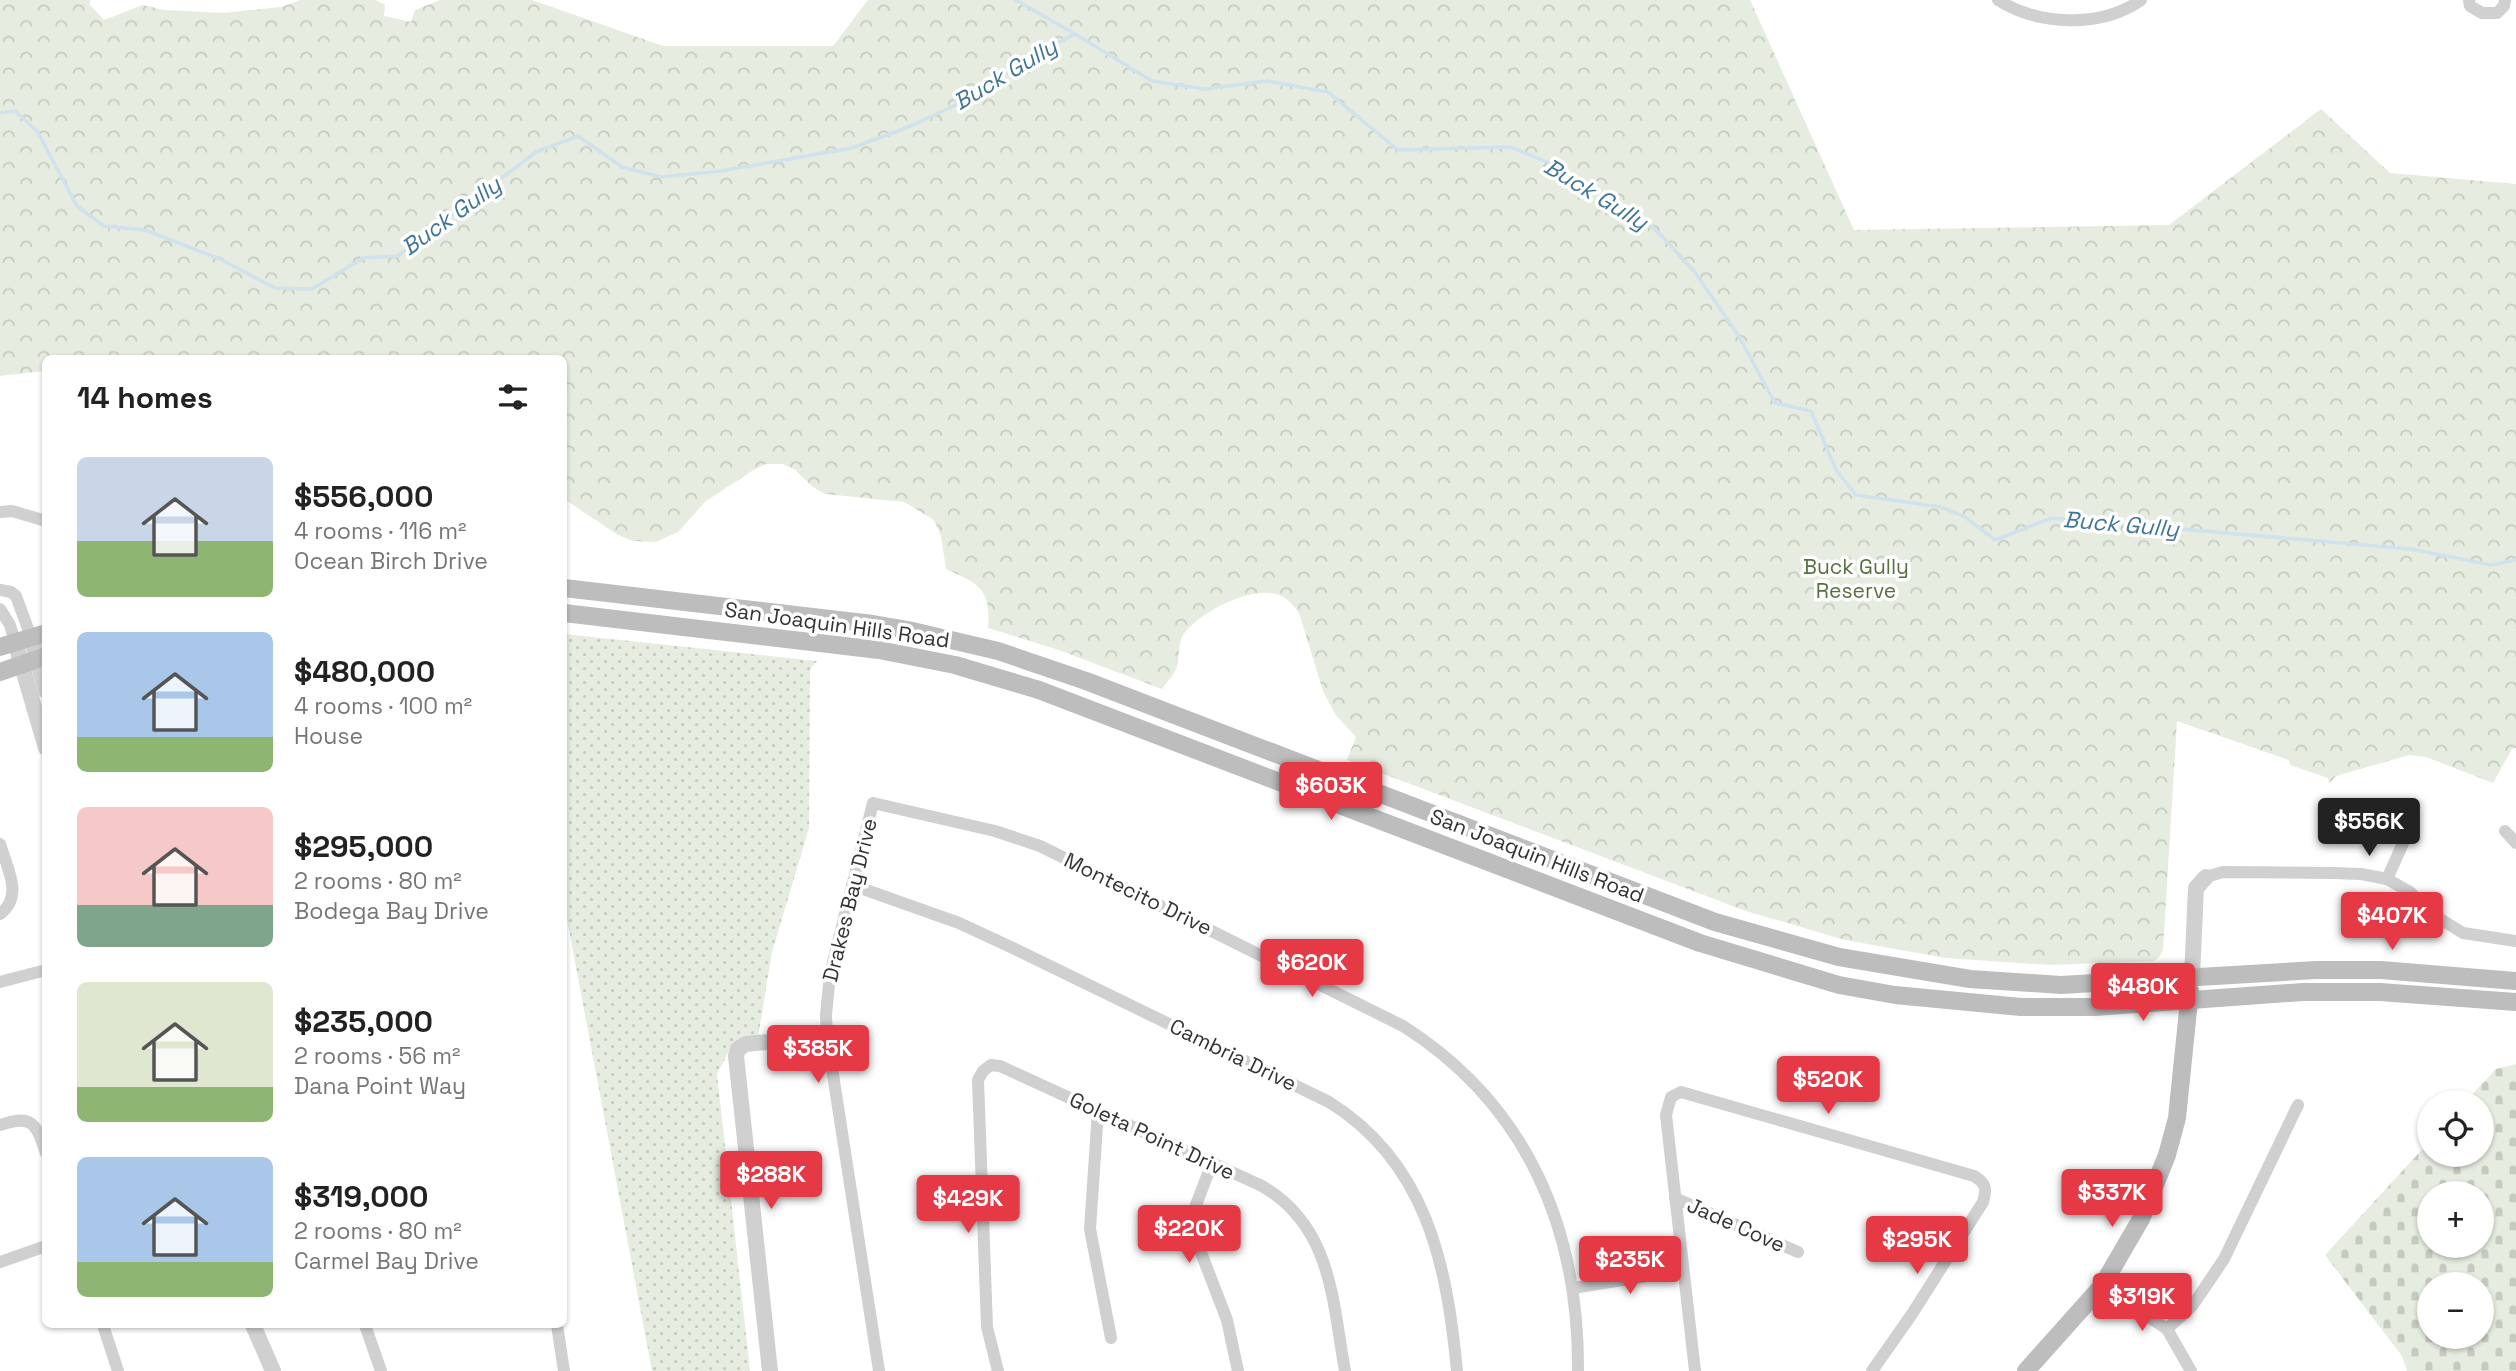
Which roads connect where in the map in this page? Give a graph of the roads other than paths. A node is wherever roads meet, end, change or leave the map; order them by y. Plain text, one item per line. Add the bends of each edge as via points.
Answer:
1 (1998, 0) edge
2 (2141, 0) edge
3 (2469, 0) edge
4 (2505, 0) edge
5 (0, 512) edge
6 (42, 520) edge
7 (567, 588) edge
8 (0, 590) edge
9 (0, 609) edge
10 (567, 613) edge
11 (23, 640) edge
12 (35, 660) edge
13 (0, 672) edge
14 (42, 680) edge
15 (42, 716) edge
16 (873, 803) joint
17 (2505, 831) dead end
18 (2408, 832) dead end
19 (2516, 843) edge
20 (0, 844) edge
21 (2206, 877) joint
22 (2388, 879) junction
23 (852, 885) junction
24 (5, 910) edge
25 (2516, 940) edge
26 (42, 971) edge
27 (2192, 977) junction
28 (2516, 981) edge
29 (0, 982) edge
30 (2189, 1002) junction
31 (2516, 1002) edge
32 (827, 1036) junction
33 (2298, 1105) dead end
34 (1098, 1111) junction
35 (0, 1125) edge
36 (42, 1141) edge
37 (1212, 1163) junction
38 (1675, 1198) junction
39 (42, 1247) edge
40 (1798, 1252) dead end
41 (0, 1262) edge
42 (1683, 1270) junction
43 (2102, 1286) junction
44 (1573, 1288) junction
45 (104, 1328) edge
46 (254, 1328) edge
47 (366, 1328) edge
48 (557, 1328) edge
49 (2167, 1329) junction
50 (1111, 1338) dead end
51 (118, 1371) edge
52 (273, 1371) edge
53 (381, 1371) edge
54 (564, 1371) edge
55 (770, 1371) edge
56 (879, 1371) edge
57 (998, 1371) edge
58 (1238, 1371) edge
59 (1345, 1371) edge
60 (1457, 1371) edge
61 (1578, 1371) edge
62 (1695, 1371) edge
63 (1872, 1371) edge
64 (2026, 1371) edge
65 (2191, 1371) edge

1 - 2 street via 2058,22 2108,15
3 - 4 street via 2470,6 2482,13 2497,13
5 - 6 street
7 - 27 main road, San Joaquin Hills Road via 873,624 999,651 1716,922 1839,957 1970,979 2062,985
8 - 11 street via 16,596
9 - 11 street
10 - 30 main road, San Joaquin Hills Road via 879,650 955,665 1039,690 1700,943 1839,985 2021,1007
11 - 12 street
12 - 13 main road
12 - 14 street
12 - 15 street
16 - 23 street, Drakes Bay Drive
16 - 44 street, Montecito Drive via 1040,846 1429,1042 1477,1084 1521,1145 1550,1203
17 - 19 street
18 - 22 street
20 - 24 street via 15,893
21 - 22 street via 2222,872 2333,873
21 - 27 street via 2196,888
22 - 25 street via 2463,933
23 - 32 street, Drakes Bay Drive via 830,974
23 - 60 street, Cambria Drive via 959,923 1015,949 1329,1101 1363,1125 1403,1172 1427,1223 1447,1294
26 - 29 street
27 - 28 main road, San Joaquin Hills Road via 2381,970
27 - 30 main road
30 - 31 main road, San Joaquin Hills Road via 2303,992 2380,992
30 - 43 main road via 2177,1118 2167,1155 2141,1219
32 - 55 street via 746,1044 736,1056
32 - 56 street, Drakes Bay Drive
33 - 49 street via 2224,1259 2193,1305
34 - 37 street, Goleta Point Drive
34 - 50 street via 1090,1228
34 - 57 street, Goleta Point Drive via 1000,1066 991,1065 978,1080 986,1327
35 - 36 street via 19,1119 30,1122
37 - 58 street via 1196,1205 1196,1232 1227,1320
37 - 59 street, Goleta Point Drive via 1273,1193 1309,1229 1326,1269
38 - 40 street, Jade Cove
38 - 42 street
38 - 63 street via 1666,1115 1671,1097 1681,1092 1983,1182 1987,1192 1983,1202
39 - 41 street
42 - 44 street
42 - 62 street
43 - 49 street
43 - 64 main road
44 - 61 street, Montecito Drive
45 - 51 street
46 - 52 street
47 - 53 street
48 - 54 street
49 - 65 street

